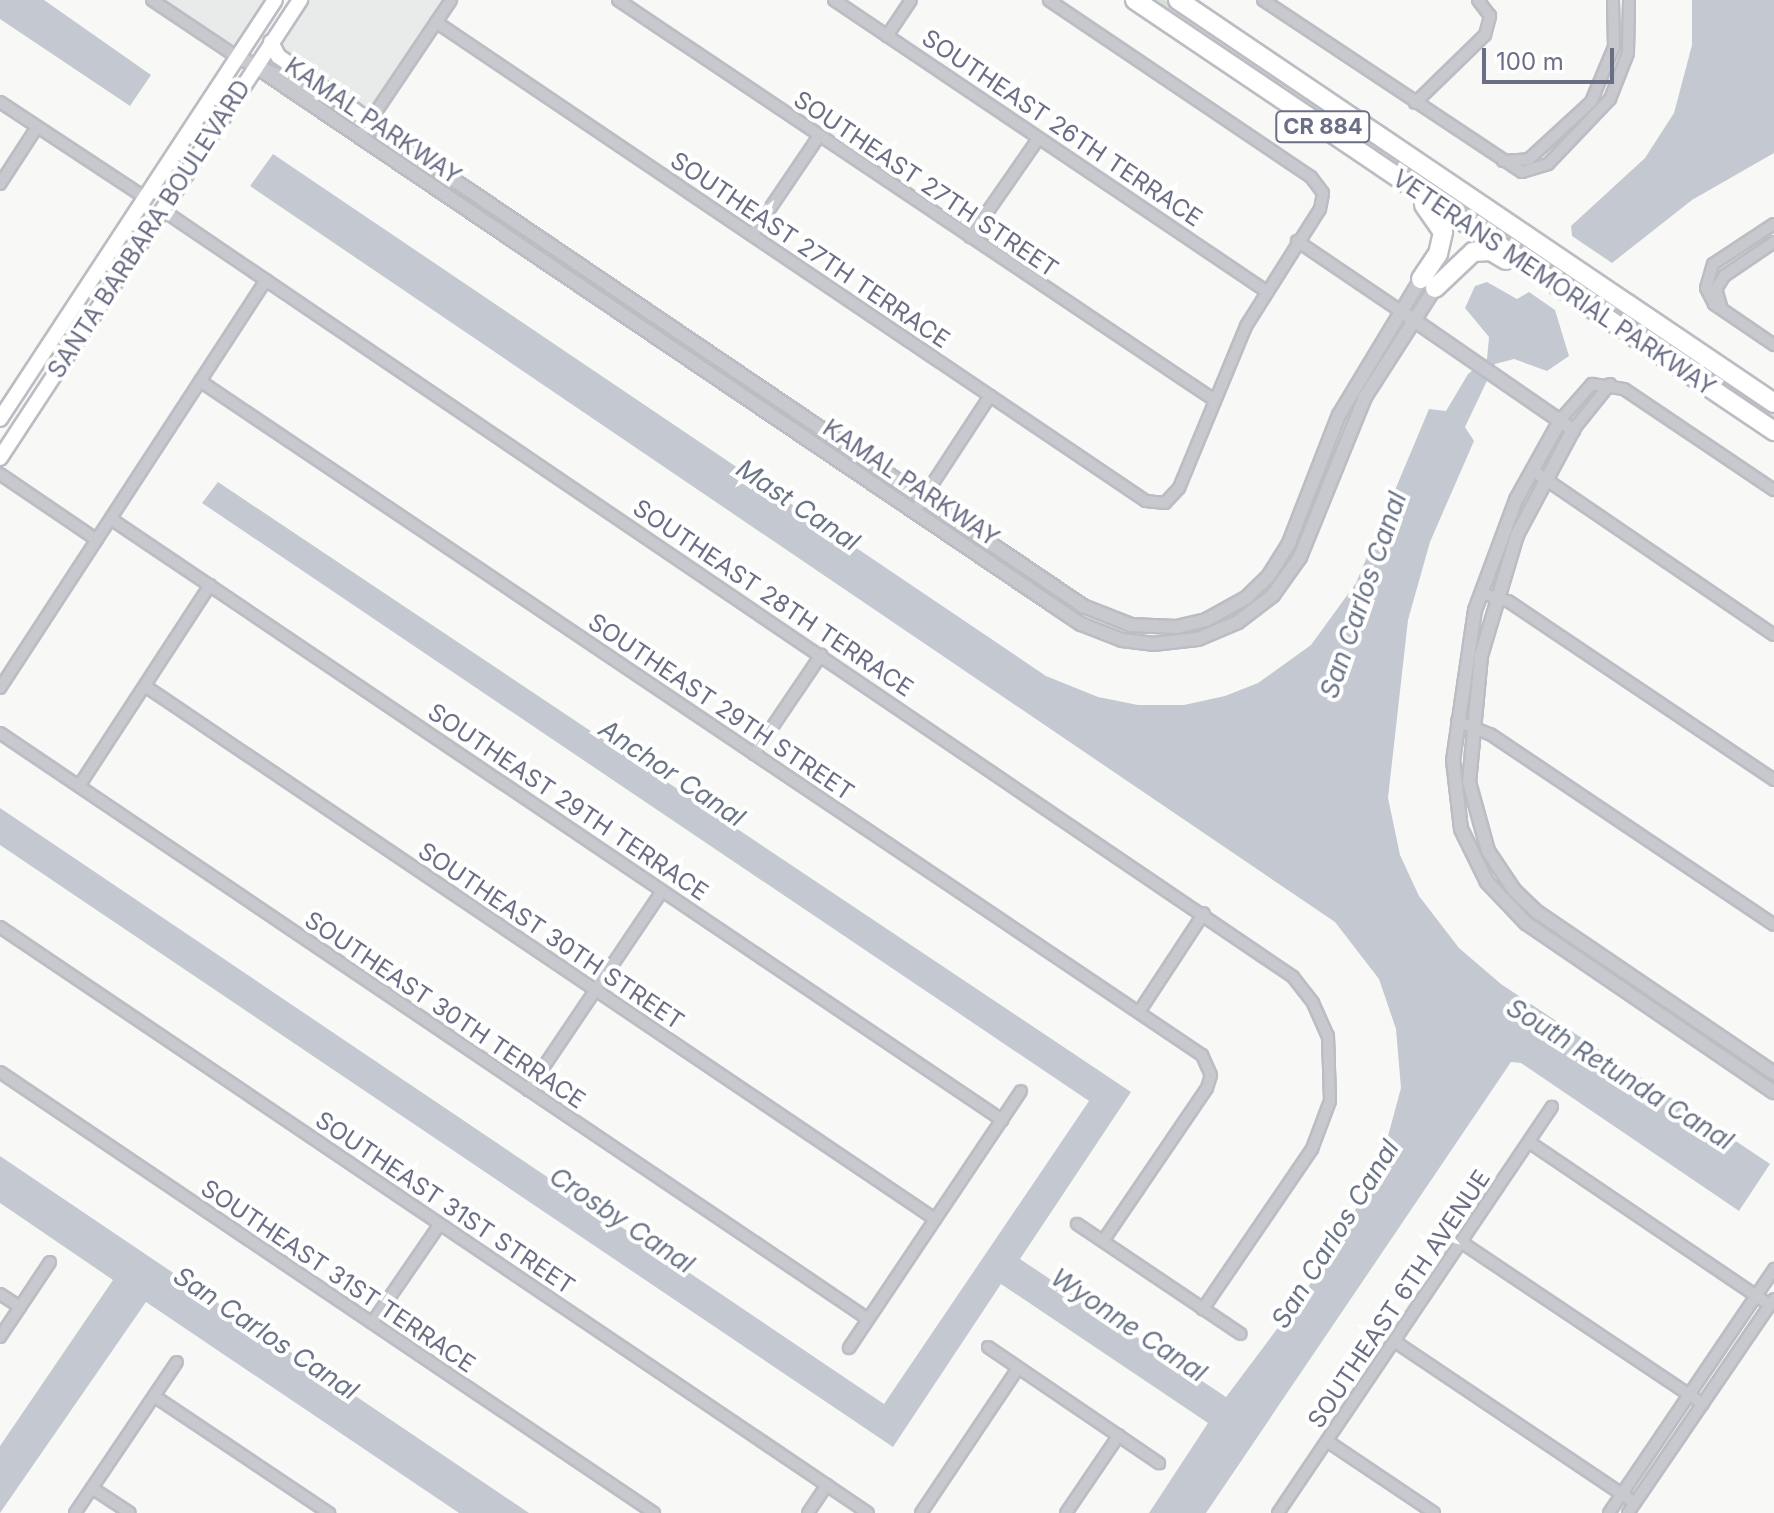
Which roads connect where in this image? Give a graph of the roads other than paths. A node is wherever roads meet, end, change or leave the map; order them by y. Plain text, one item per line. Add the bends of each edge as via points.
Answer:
1 (152, 0) edge
2 (275, 0) edge
3 (300, 0) edge
4 (451, 0) edge
5 (618, 0) edge
6 (834, 0) edge
7 (911, 0) edge
8 (1049, 0) edge
9 (1135, 0) edge
10 (1178, 0) edge
11 (1263, 0) edge
12 (1478, 0) edge
13 (1613, 0) edge
14 (1629, 0) edge
15 (436, 22) junction
16 (887, 36) junction
17 (271, 42) junction
18 (237, 57) junction
19 (255, 66) junction
20 (1285, 101) junction
21 (0, 102) edge
22 (1415, 103) junction
23 (369, 121) junction
24 (37, 127) junction
25 (819, 136) junction
26 (359, 137) junction
27 (1038, 139) junction
28 (1490, 155) junction
29 (0, 184) edge
30 (144, 197) junction
31 (161, 209) junction
32 (1774, 224) edge
33 (752, 235) junction
34 (970, 237) junction
35 (1297, 241) junction
36 (1774, 242) edge
37 (266, 280) junction
38 (1428, 284) junction
39 (1266, 291) junction
40 (1399, 310) junction
41 (1724, 311) junction
42 (1414, 320) junction
43 (1774, 345) edge
44 (200, 381) junction
45 (1610, 384) junction
46 (990, 396) junction
47 (1213, 399) junction
48 (1774, 403) edge
49 (1741, 409) junction
50 (0, 419) edge
51 (1561, 419) junction
52 (1573, 430) junction
53 (1774, 431) edge
54 (0, 458) edge
55 (1532, 470) junction
56 (0, 474) edge
57 (1544, 481) junction
58 (1774, 490) edge
59 (923, 498) junction
60 (914, 512) junction
61 (111, 519) junction
62 (97, 540) junction
63 (210, 585) junction
64 (1481, 593) junction
65 (1496, 596) junction
66 (1774, 635) edge
67 (821, 655) junction
68 (145, 686) junction
69 (0, 688) edge
70 (1457, 721) junction
71 (1473, 727) junction
72 (0, 733) edge
73 (754, 754) junction
74 (1774, 780) edge
75 (79, 786) junction
76 (662, 891) junction
77 (1204, 913) junction
78 (1774, 925) edge
79 (0, 927) edge
80 (595, 990) junction
81 (1139, 1012) junction
82 (0, 1072) edge
83 (1774, 1073) edge
84 (528, 1090) junction
85 (1021, 1091) dead end
86 (1774, 1092) edge
87 (1552, 1107) dead end
88 (1002, 1120) junction
89 (1529, 1142) junction
90 (935, 1219) junction
91 (440, 1224) junction
92 (1077, 1224) dead end
93 (1103, 1241) junction
94 (1461, 1242) junction
95 (50, 1262) dead end
96 (1774, 1269) edge
97 (0, 1294) edge
98 (1756, 1296) junction
99 (1772, 1302) edge
100 (20, 1307) junction
101 (1203, 1309) junction
102 (868, 1319) junction
103 (372, 1323) junction
104 (1241, 1334) dead end
105 (0, 1337) edge
106 (1394, 1341) junction
107 (988, 1347) dead end
108 (849, 1348) dead end
109 (177, 1362) dead end
110 (1018, 1368) junction
111 (1690, 1395) junction
112 (154, 1396) junction
113 (1703, 1404) junction
114 (1119, 1435) junction
115 (1327, 1441) junction
116 (1159, 1463) dead end
117 (827, 1485) junction
118 (92, 1488) junction
119 (1622, 1494) junction
120 (1635, 1503) junction
121 (75, 1513) edge
122 (130, 1513) edge
123 (329, 1513) edge
124 (654, 1513) edge
125 (808, 1513) edge
126 (868, 1513) edge
127 (921, 1513) edge
128 (1066, 1513) edge
129 (1278, 1513) edge
130 (1434, 1513) edge
131 (1609, 1513) edge
132 (1628, 1513) edge

1 - 18 street
2 - 18 main road, SANTA BARBARA BOULEVARD
3 - 17 main road, SANTA BARBARA BOULEVARD
4 - 15 street
5 - 25 street, SOUTHEAST 27TH STREET
6 - 16 street, SOUTHEAST 26TH TERRACE
7 - 16 street
8 - 35 street via 1311,177 1323,193 1320,209
9 - 20 highway, VETERANS MEMORIAL PARKWAY / CR 884
10 - 48 highway, VETERANS MEMORIAL PARKWAY / CR 884
11 - 22 street
12 - 22 street via 1490,16 1485,35
13 - 28 street via 1610,61 1582,113 1523,163
14 - 28 street via 1624,65 1610,99 1591,124 1537,170 1515,171
15 - 23 street
15 - 33 street, SOUTHEAST 27TH TERRACE
16 - 27 street, SOUTHEAST 26TH TERRACE
17 - 19 main road, SANTA BARBARA BOULEVARD
17 - 23 main road via 281,58
18 - 19 street, KAMAL PARKWAY
18 - 30 main road, SANTA BARBARA BOULEVARD
19 - 23 street, KAMAL PARKWAY
19 - 26 street, KAMAL PARKWAY
19 - 31 main road, SANTA BARBARA BOULEVARD
20 - 38 highway via 1306,125 1440,221 1442,243
20 - 49 highway, VETERANS MEMORIAL PARKWAY / CR 884
21 - 24 street
22 - 28 street
23 - 26 street
23 - 59 street, KAMAL PARKWAY
24 - 29 street
24 - 30 street
25 - 33 street
25 - 34 street, SOUTHEAST 27TH STREET
26 - 60 street, KAMAL PARKWAY
27 - 34 street
27 - 39 street, SOUTHEAST 26TH TERRACE
30 - 50 main road, SANTA BARBARA BOULEVARD
31 - 37 street, SOUTHEAST 28TH TERRACE
31 - 54 main road, SANTA BARBARA BOULEVARD
32 - 41 street via 1713,264 1706,288
33 - 46 street, SOUTHEAST 27TH TERRACE
34 - 47 street, SOUTHEAST 27TH STREET
35 - 39 street
35 - 40 street
36 - 41 street via 1719,281 1717,295
37 - 44 street
37 - 67 street, SOUTHEAST 28TH TERRACE
38 - 40 street, KAMAL PARKWAY
38 - 42 street, KAMAL PARKWAY
38 - 49 highway via 1464,256 1491,251 1662,366
39 - 47 street
40 - 42 street
40 - 59 street, KAMAL PARKWAY via 1339,415 1283,555 1246,598 1206,620 1161,628 1106,618
41 - 43 street
42 - 51 street
42 - 60 street, KAMAL PARKWAY via 1349,430 1293,570 1262,606 1212,635 1153,644 1101,633
44 - 61 street
44 - 73 street, SOUTHEAST 29TH STREET
45 - 51 street via 1583,390
45 - 52 street
45 - 58 street
46 - 47 street, SOUTHEAST 27TH TERRACE via 1146,501 1165,503 1179,488
46 - 59 street
49 - 53 highway, VETERANS MEMORIAL PARKWAY / CR 884
51 - 52 street
51 - 55 street
52 - 57 street
55 - 57 street
55 - 64 street via 1499,537
56 - 62 street
57 - 65 street
57 - 66 street
59 - 60 street
61 - 62 street
61 - 63 street, SOUTHEAST 29TH TERRACE
62 - 69 street
63 - 68 street
63 - 76 street, SOUTHEAST 29TH TERRACE
64 - 65 street
64 - 70 street
65 - 71 street via 1481,656
65 - 74 street
67 - 73 street
67 - 77 street, SOUTHEAST 28TH TERRACE
68 - 75 street
68 - 80 street, SOUTHEAST 30TH STREET
70 - 71 street
70 - 86 street via 1453,771 1458,817 1475,862 1501,900 1544,937
71 - 78 street
71 - 83 street via 1469,764 1475,819 1495,865 1514,890 1562,930
72 - 75 street, SOUTHEAST 30TH TERRACE
73 - 81 street, SOUTHEAST 29TH STREET
75 - 84 street, SOUTHEAST 30TH TERRACE
76 - 80 street
76 - 88 street, SOUTHEAST 29TH TERRACE
77 - 81 street
77 - 101 street, SOUTHEAST 28TH TERRACE via 1293,977 1319,1014 1330,1048 1332,1088 1318,1138
79 - 91 street, SOUTHEAST 31ST STREET
80 - 84 street
80 - 90 street, SOUTHEAST 30TH STREET
81 - 93 street, SOUTHEAST 29TH STREET via 1202,1055 1211,1075
82 - 103 street, SOUTHEAST 31ST TERRACE
84 - 102 street, SOUTHEAST 30TH TERRACE
85 - 88 street
87 - 89 street, SOUTHEAST 6TH AVENUE
88 - 90 street
89 - 94 street, SOUTHEAST 6TH AVENUE
89 - 98 street
90 - 102 street
91 - 103 street
91 - 117 street, SOUTHEAST 31ST STREET
92 - 93 street
93 - 101 street
94 - 106 street, SOUTHEAST 6TH AVENUE
94 - 111 street
95 - 100 street
96 - 98 street
97 - 100 street
98 - 99 street
98 - 111 street
99 - 113 street
100 - 105 street
101 - 104 street
102 - 108 street
103 - 124 street, SOUTHEAST 31ST TERRACE
106 - 115 street, SOUTHEAST 6TH AVENUE
106 - 119 street
107 - 110 street
109 - 112 street
110 - 114 street
110 - 127 street
111 - 113 street
111 - 119 street
112 - 118 street
112 - 123 street
113 - 120 street
114 - 116 street
114 - 128 street
115 - 129 street, SOUTHEAST 6TH AVENUE
115 - 130 street
117 - 125 street
117 - 126 street, SOUTHEAST 31ST STREET
118 - 121 street
118 - 122 street
119 - 120 street
119 - 131 street
120 - 132 street

